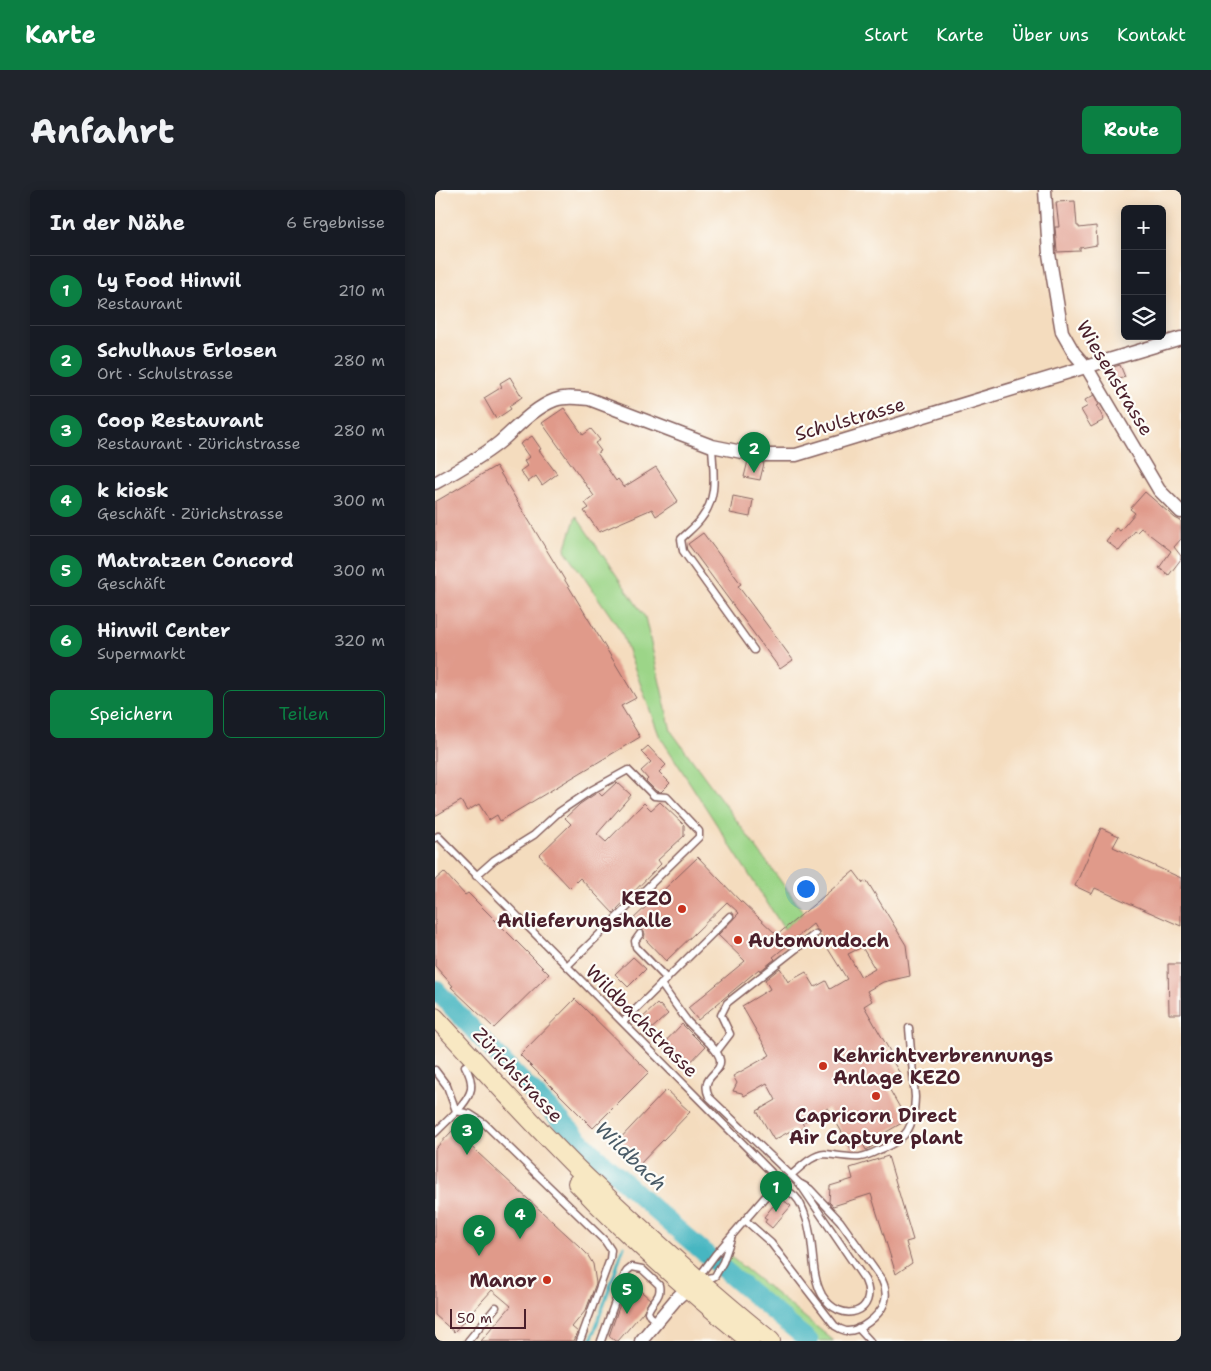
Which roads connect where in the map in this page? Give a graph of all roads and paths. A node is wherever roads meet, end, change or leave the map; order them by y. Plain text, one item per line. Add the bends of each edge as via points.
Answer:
1 (1045, 190) edge
2 (1181, 338) edge
3 (1087, 368) junction
4 (712, 446) junction
5 (435, 483) edge
6 (1181, 512) edge
7 (754, 650) dead end
8 (435, 838) edge
9 (476, 876) junction
10 (730, 916) dead end
11 (640, 934) dead end
12 (815, 934) dead end
13 (567, 966) junction
14 (667, 979) junction
15 (661, 984) junction
16 (435, 1017) edge
17 (623, 1022) junction
18 (909, 1028) dead end
19 (435, 1033) edge
20 (717, 1051) junction
21 (465, 1066) junction
22 (435, 1070) edge
23 (456, 1111) junction
24 (435, 1133) edge
25 (791, 1175) junction
26 (800, 1184) junction
27 (773, 1187) junction
28 (745, 1220) junction
29 (732, 1236) junction
30 (697, 1278) junction
31 (496, 1307) dead end
32 (657, 1322) junction
33 (858, 1328) junction
34 (467, 1341) edge
35 (581, 1341) edge
36 (601, 1341) edge
37 (641, 1341) edge
38 (750, 1341) edge
39 (771, 1341) edge
40 (870, 1341) edge

1 - 3 street, Wiesenstrasse via 1049,254 1062,332
2 - 3 street, Schulstrasse
3 - 4 street, Schulstrasse via 797,455 757,456
3 - 6 street, Wiesenstrasse via 1159,490
4 - 5 street, Schulstrasse via 589,400 557,399 542,405 498,443
4 - 7 lane via 715,488 712,499 701,519 681,538 683,551
8 - 9 lane, Wildbachstrasse via 438,836
9 - 13 lane, Wildbachstrasse
9 - 13 lane via 494,860 534,835 559,812 628,770 654,796 667,797 699,831 699,837
10 - 14 lane
11 - 14 lane via 635,941 636,947
12 - 20 lane via 727,1003 721,1015 730,1034
13 - 17 lane, Wildbachstrasse
14 - 15 lane
15 - 17 lane
15 - 20 lane via 688,1021
16 - 30 main road, Zürichstrasse via 585,1176
17 - 27 lane, Wildbachstrasse via 769,1169 774,1179
18 - 25 lane via 915,1108 911,1124 903,1136 894,1144 862,1157 820,1154
19 - 21 main road, Zürichstrasse
20 - 25 lane via 720,1064 707,1083 709,1097
21 - 23 lane via 471,1089
21 - 30 main road, Zürichstrasse via 594,1201
22 - 23 lane via 447,1086
23 - 24 lane
23 - 35 lane via 470,1114 484,1123 609,1246 610,1259
25 - 26 lane
26 - 27 lane via 867,1284 867,1300 858,1310 841,1312 824,1298 816,1280 809,1228 801,1204 791,1193
26 - 33 lane via 840,1221 885,1286 886,1298 881,1309
27 - 28 lane
28 - 29 lane
28 - 33 lane via 771,1244 835,1326 845,1331
29 - 30 lane
29 - 30 lane via 715,1276
30 - 32 street
30 - 38 main road, Zürichstrasse
30 - 39 main road, Zürichstrasse
31 - 34 lane
32 - 36 lane via 648,1312 659,1295 659,1285 642,1269 629,1268
32 - 37 street
33 - 40 lane

